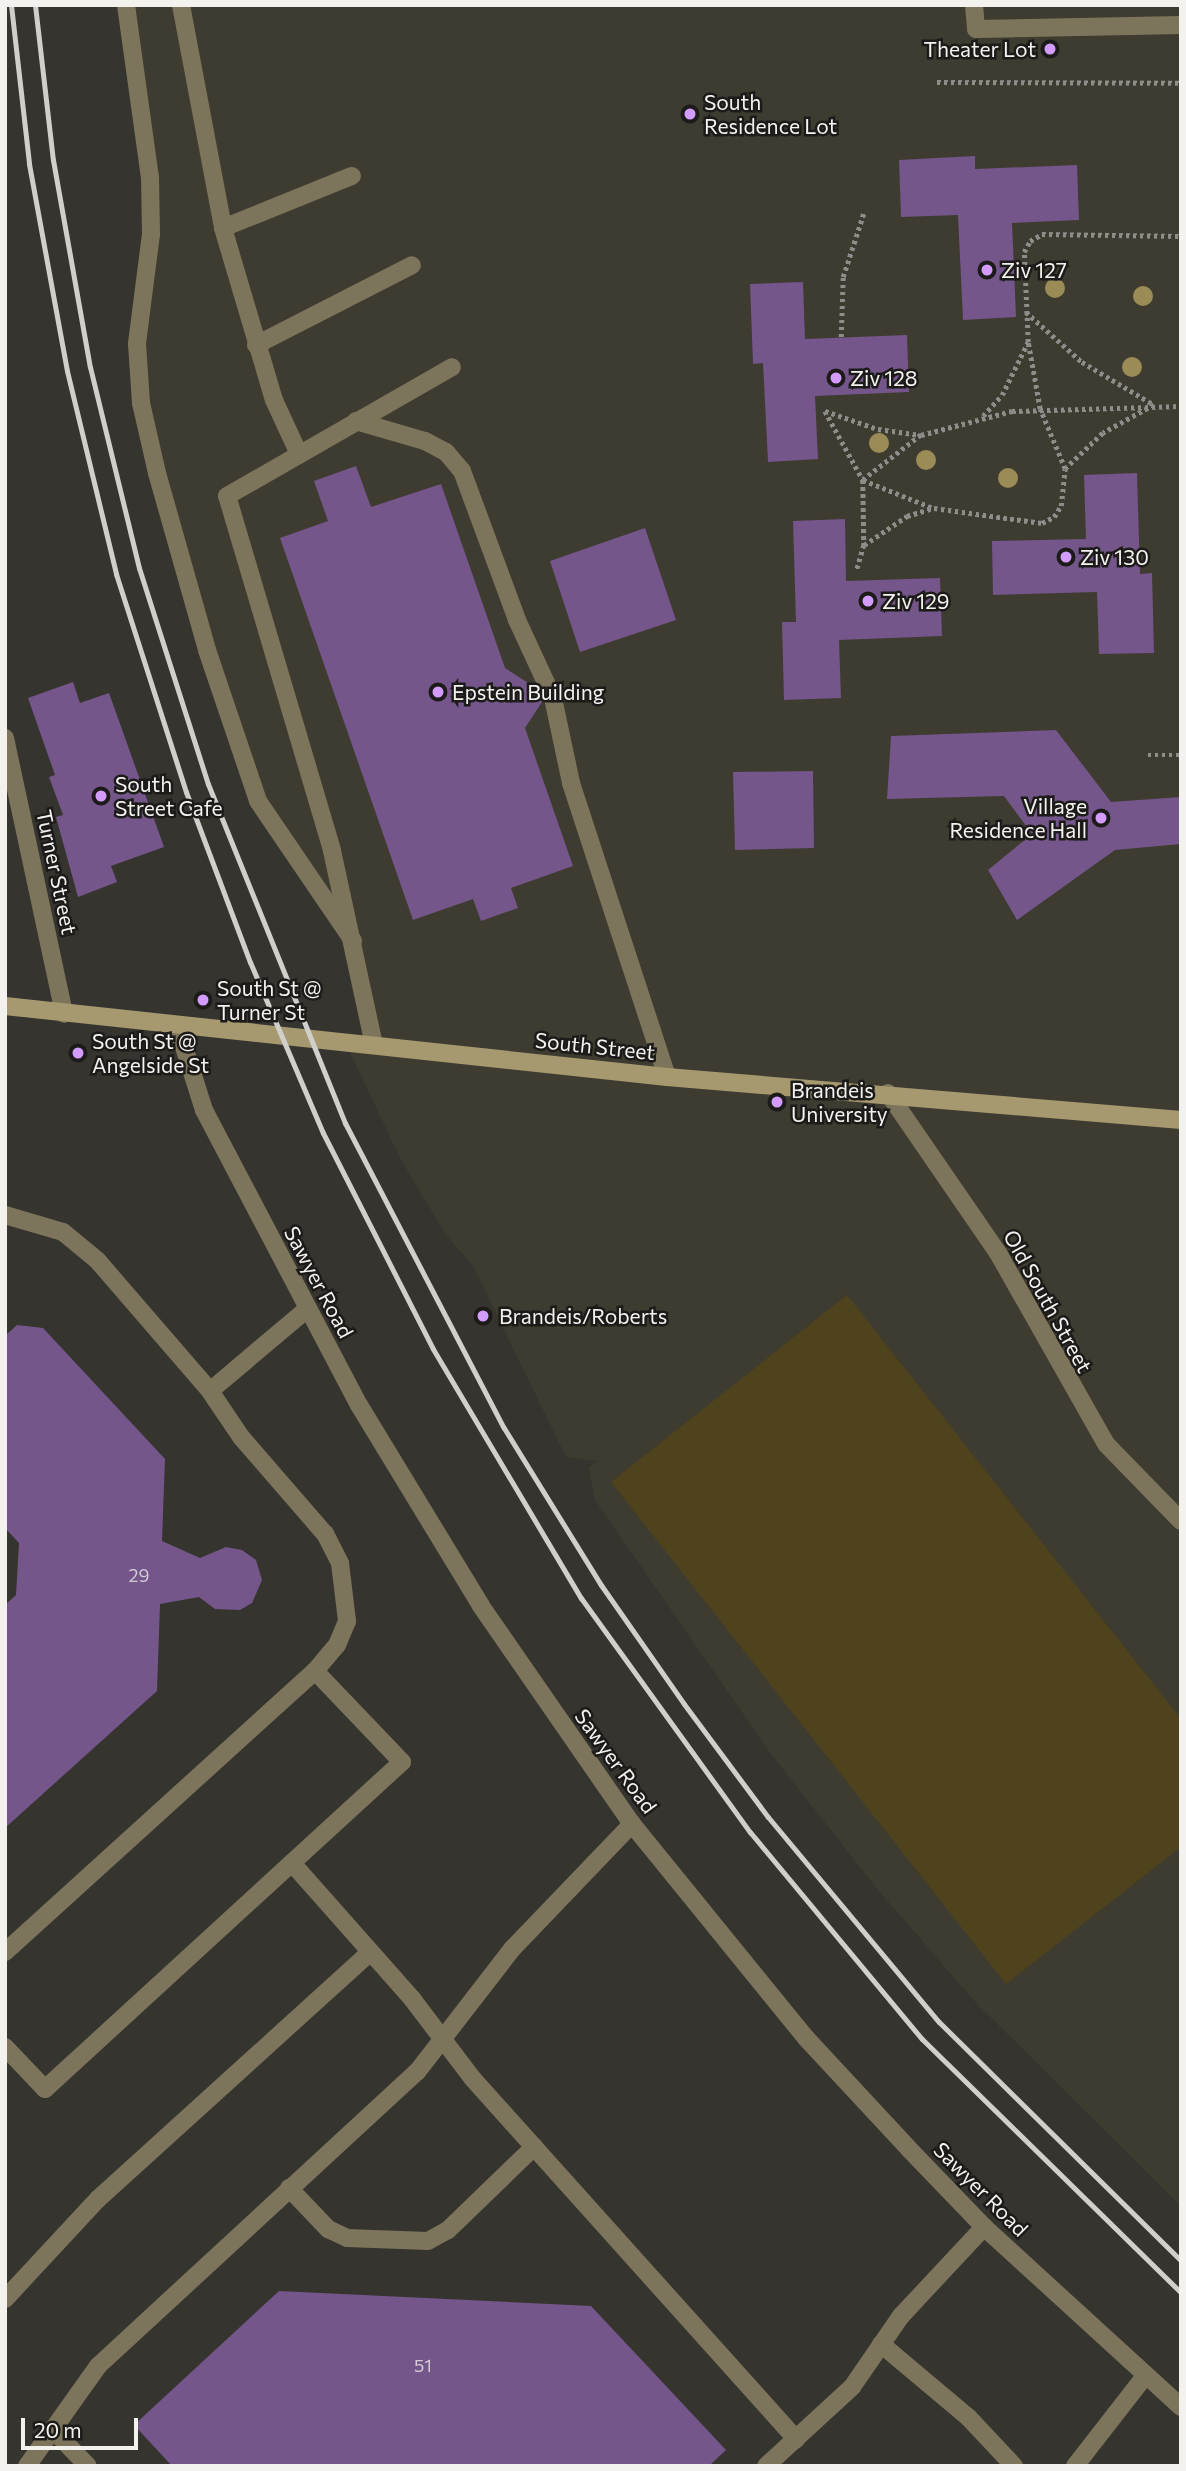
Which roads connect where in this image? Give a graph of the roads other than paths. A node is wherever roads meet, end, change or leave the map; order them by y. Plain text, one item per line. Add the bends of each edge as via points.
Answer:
1 (127, 5) edge
2 (181, 5) edge
3 (974, 5) edge
4 (1181, 25) edge
5 (352, 176) dead end
6 (223, 228) junction
7 (412, 265) dead end
8 (256, 345) junction
9 (452, 367) dead end
10 (356, 421) junction
11 (299, 454) junction
12 (5, 738) edge
13 (353, 941) junction
14 (5, 1006) edge
15 (64, 1014) junction
16 (177, 1025) junction
17 (374, 1045) junction
18 (667, 1077) junction
19 (888, 1093) junction
20 (1181, 1120) edge
21 (5, 1214) edge
22 (307, 1309) junction
23 (210, 1391) junction
24 (1181, 1521) edge
25 (315, 1671) junction
26 (632, 1824) junction
27 (292, 1863) junction
28 (6, 1951) edge
29 (370, 1952) junction
30 (444, 2039) junction
31 (5, 2047) edge
32 (534, 2147) junction
33 (289, 2188) junction
34 (984, 2227) junction
35 (5, 2300) edge
36 (881, 2344) junction
37 (1145, 2376) junction
38 (1181, 2407) edge
39 (55, 2432) junction
40 (796, 2439) junction
41 (27, 2466) edge
42 (88, 2466) edge
43 (766, 2466) edge
44 (1014, 2466) edge
45 (1075, 2466) edge

1 - 13 street via 150,177 151,234 137,344 141,403 157,473 207,650 258,801
2 - 6 street
3 - 4 street via 975,29
5 - 6 street
6 - 8 street
7 - 8 street
8 - 11 street
9 - 10 street
10 - 11 street
10 - 18 street via 425,440 446,452 462,471 553,698 571,783
11 - 13 street via 226,496 304,751
12 - 15 street, Turner Street
13 - 17 street
14 - 15 main road, South Street
15 - 16 main road, South Street
16 - 17 main road, South Street
16 - 22 street, Sawyer Road via 204,1110
17 - 18 main road, South Street
18 - 19 main road, South Street
19 - 20 main road, South Street
19 - 24 street, Old South Street via 998,1253 1106,1444
21 - 23 street via 64,1232 97,1259
22 - 23 street
22 - 26 street, Sawyer Road via 359,1405 481,1606
23 - 25 street via 240,1437 325,1534 340,1563 347,1621
25 - 27 street via 402,1762
25 - 28 street
26 - 30 street via 513,1948
26 - 34 street, Sawyer Road via 806,2038
27 - 29 street
27 - 31 street via 45,2089
29 - 30 street
29 - 35 street via 98,2199
30 - 32 street
30 - 33 street via 416,2072
32 - 33 street via 448,2230 428,2241 348,2238 328,2229
32 - 40 street
33 - 39 street via 128,2334 98,2366
34 - 36 street
34 - 37 street, Sawyer Road
36 - 40 street via 852,2387
36 - 44 street via 968,2417
37 - 38 street, Sawyer Road
37 - 45 street
39 - 41 street
39 - 42 street
40 - 43 street

